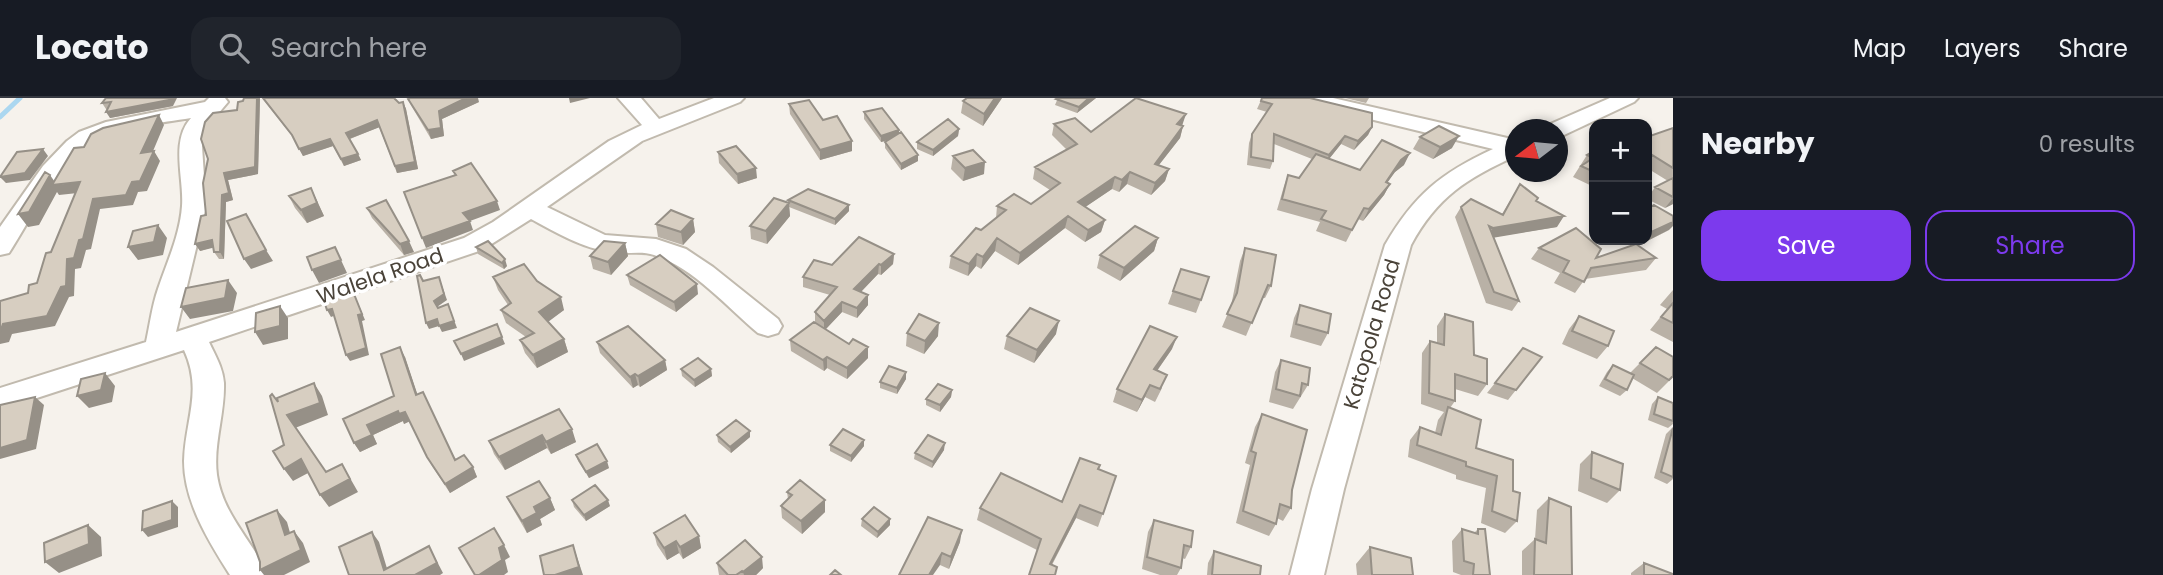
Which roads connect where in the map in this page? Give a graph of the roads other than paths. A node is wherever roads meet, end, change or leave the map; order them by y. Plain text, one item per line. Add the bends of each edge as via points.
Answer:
1 (629, 98) edge
2 (733, 98) edge
3 (1307, 98) edge
4 (1626, 98) edge
5 (215, 103) edge
6 (1568, 125) edge
7 (656, 128) junction
8 (1505, 146) edge
9 (1505, 153) edge
10 (530, 208) junction
11 (0, 247) edge
12 (768, 326) dead end
13 (192, 337) junction
14 (159, 348) junction
15 (0, 399) edge
16 (251, 575) edge
17 (1307, 575) edge

1 - 7 street
2 - 7 street, Walela Road
3 - 8 street
4 - 6 street
5 - 11 street via 87,138 73,148 19,215
5 - 14 street via 195,127 191,146 194,207
7 - 10 street, Walela Road via 617,146
9 - 17 street, Katopola Road via 1454,178 1426,200 1398,245
10 - 12 street via 609,244 664,249
10 - 13 street, Walela Road via 472,244
13 - 14 street, Walela Road
13 - 16 street via 209,381 200,466 214,518
14 - 15 street, Walela Road

